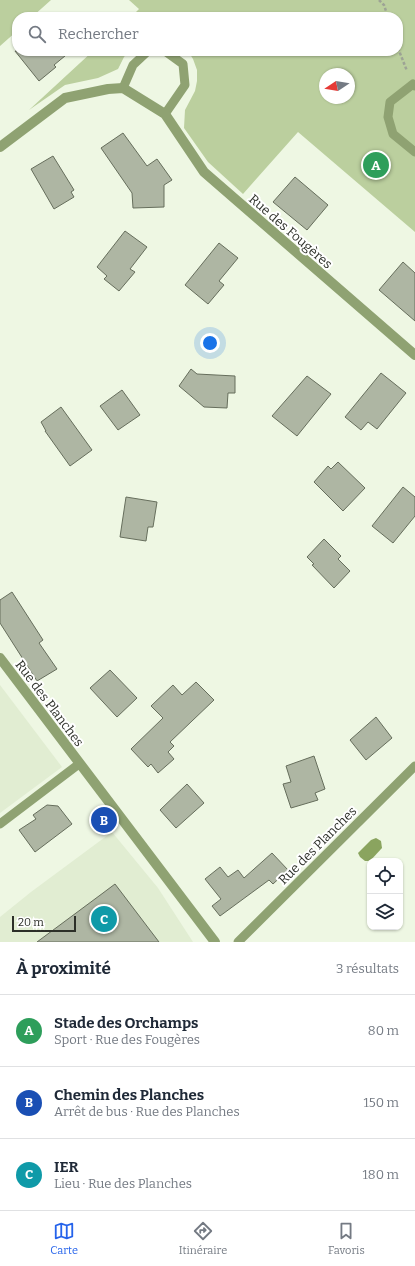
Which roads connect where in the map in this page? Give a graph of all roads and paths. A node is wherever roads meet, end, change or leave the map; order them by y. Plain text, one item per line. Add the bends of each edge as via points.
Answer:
1 (379, 0) edge
2 (386, 12) edge
3 (143, 56) edge
4 (172, 56) edge
5 (401, 56) edge
6 (414, 85) edge
7 (123, 88) junction
8 (165, 114) junction
9 (0, 147) edge
10 (415, 152) edge
11 (415, 355) edge
12 (0, 658) edge
13 (79, 764) junction
14 (415, 766) edge
15 (0, 824) edge
16 (214, 942) edge
17 (238, 942) edge

1 - 2 path
3 - 7 lane via 133,65
4 - 8 lane via 182,64 185,85
5 - 6 path
6 - 10 lane via 390,102 388,117 393,134
7 - 8 street, Rue des Fougères
7 - 9 street via 65,98
8 - 11 street, Rue des Fougères via 204,172
12 - 13 street, Rue des Planches
13 - 15 lane, Rue des Planches
13 - 16 street, Rue des Planches
14 - 17 lane, Rue des Planches

